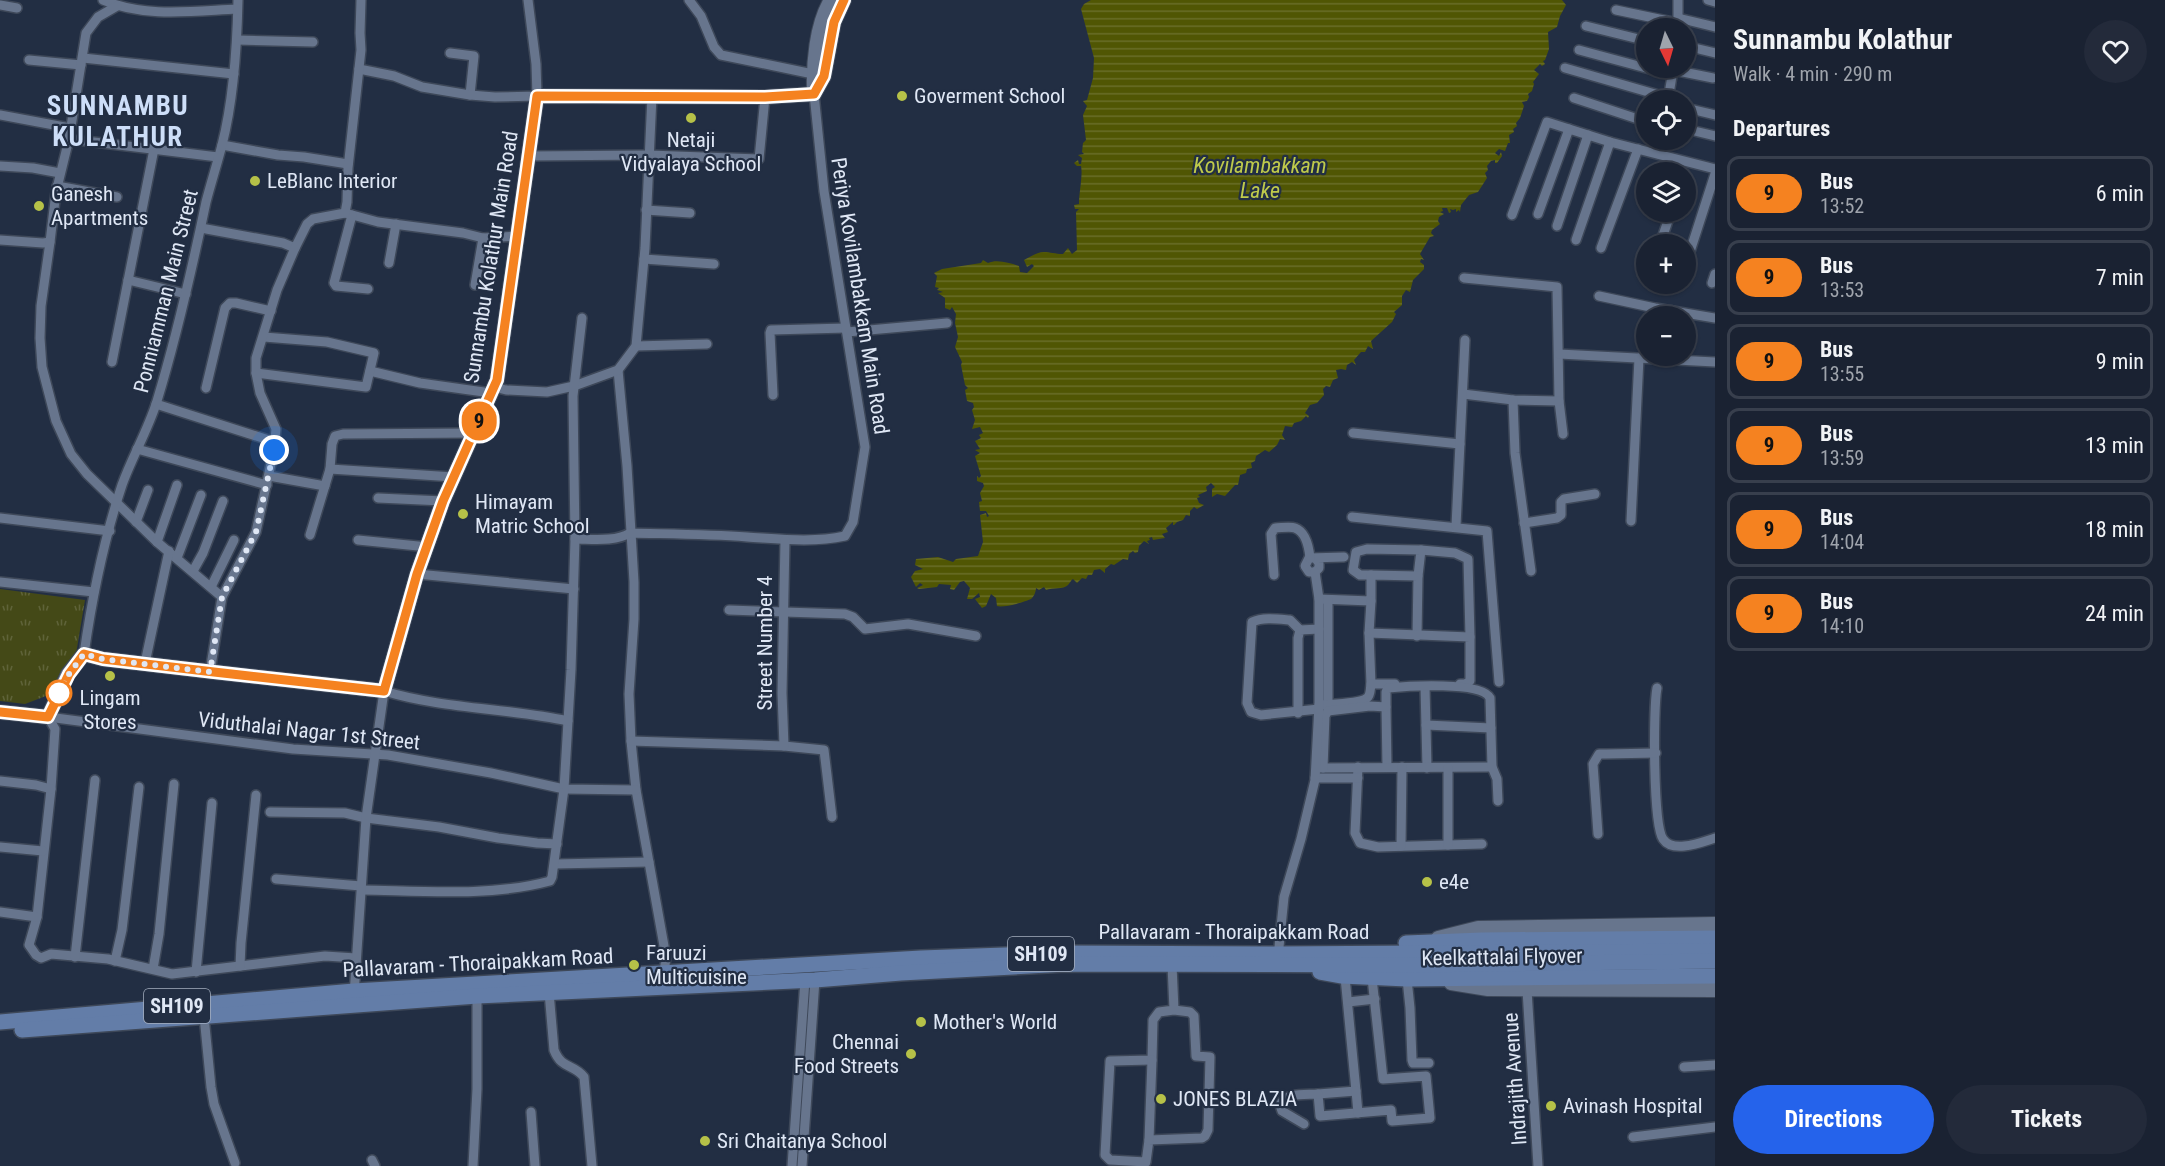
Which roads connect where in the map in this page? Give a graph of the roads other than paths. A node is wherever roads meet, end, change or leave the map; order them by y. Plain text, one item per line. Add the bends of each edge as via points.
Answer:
1 (103, 0) edge
2 (361, 0) edge
3 (528, 0) edge
4 (689, 0) edge
5 (831, 0) edge
6 (844, 0) edge
7 (1678, 0) edge
8 (1708, 0) edge
9 (1715, 2) edge
10 (238, 4) edge
11 (0, 5) edge
12 (117, 6) junction
13 (17, 8) dead end
14 (1616, 10) dead end
15 (1654, 18) edge
16 (1678, 18) edge
17 (1696, 25) edge
18 (1586, 26) dead end
19 (1715, 27) edge
20 (1636, 38) edge
21 (237, 40) junction
22 (313, 42) dead end
23 (1696, 48) edge
24 (1579, 50) dead end
25 (450, 53) dead end
26 (1715, 53) edge
27 (29, 60) dead end
28 (82, 62) junction
29 (1636, 63) edge
30 (1565, 68) dead end
31 (359, 69) junction
32 (234, 74) junction
33 (813, 74) junction
34 (1696, 75) edge
35 (1713, 78) dead end
36 (1638, 90) edge
37 (814, 94) junction
38 (470, 95) junction
39 (537, 96) junction
40 (652, 96) junction
41 (765, 97) junction
42 (1574, 98) dead end
43 (1696, 111) edge
44 (0, 115) edge
45 (1715, 116) edge
46 (1636, 118) edge
47 (70, 128) junction
48 (1569, 129) junction
49 (1696, 131) edge
50 (1588, 135) junction
51 (1715, 136) edge
52 (69, 139) junction
53 (1610, 142) junction
54 (222, 145) junction
55 (1636, 148) edge
56 (154, 149) junction
57 (1638, 150) edge
58 (1642, 150) edge
59 (1660, 150) edge
60 (1659, 154) junction
61 (649, 155) junction
62 (528, 156) junction
63 (218, 157) junction
64 (1689, 162) edge
65 (348, 164) junction
66 (1696, 164) edge
67 (0, 166) edge
68 (1715, 169) edge
69 (60, 173) junction
70 (1715, 174) edge
71 (57, 186) junction
72 (117, 197) dead end
73 (646, 210) junction
74 (690, 213) dead end
75 (348, 214) junction
76 (1538, 214) dead end
77 (1512, 215) dead end
78 (396, 224) junction
79 (1557, 226) dead end
80 (201, 228) junction
81 (1696, 234) edge
82 (517, 236) junction
83 (483, 238) junction
84 (0, 240) edge
85 (1576, 240) dead end
86 (50, 242) junction
87 (295, 248) junction
88 (1601, 248) dead end
89 (644, 259) junction
90 (389, 263) dead end
91 (714, 264) dead end
92 (1464, 278) dead end
93 (128, 280) junction
94 (475, 285) dead end
95 (368, 290) dead end
96 (186, 294) junction
97 (1599, 296) dead end
98 (271, 311) junction
99 (582, 318) dead end
100 (1715, 318) edge
101 (947, 323) dead end
102 (847, 330) junction
103 (264, 337) junction
104 (1465, 340) dead end
105 (707, 344) dead end
106 (636, 346) junction
107 (1559, 354) junction
108 (1636, 358) edge
109 (1696, 361) edge
110 (112, 362) dead end
111 (1715, 362) edge
112 (1639, 366) edge
113 (618, 370) junction
114 (370, 371) junction
115 (256, 373) junction
116 (574, 386) junction
117 (206, 388) dead end
118 (492, 390) junction
119 (1463, 394) junction
120 (774, 395) dead end
121 (1513, 400) junction
122 (1559, 401) junction
123 (156, 404) junction
124 (473, 433) junction
125 (1353, 433) dead end
126 (1563, 434) dead end
127 (275, 442) junction
128 (1460, 444) junction
129 (137, 449) junction
130 (330, 468) junction
131 (454, 477) junction
132 (268, 481) junction
133 (177, 485) dead end
134 (326, 486) junction
135 (148, 490) dead end
136 (1595, 494) dead end
137 (201, 495) dead end
138 (378, 498) dead end
139 (223, 501) dead end
140 (443, 501) junction
141 (117, 504) junction
142 (0, 518) edge
143 (1352, 518) dead end
144 (1630, 521) dead end
145 (136, 522) junction
146 (1524, 523) junction
147 (1456, 526) junction
148 (110, 531) junction
149 (630, 533) junction
150 (310, 535) dead end
151 (575, 539) junction
152 (234, 540) dead end
153 (358, 540) dead end
154 (785, 540) junction
155 (157, 542) junction
156 (428, 547) junction
157 (1420, 550) junction
158 (169, 551) junction
159 (1344, 557) dead end
160 (177, 558) junction
161 (1313, 559) junction
162 (193, 571) junction
163 (1531, 571) dead end
164 (417, 574) junction
165 (1274, 575) dead end
166 (1371, 575) junction
167 (1418, 576) junction
168 (0, 582) edge
169 (212, 587) junction
170 (574, 589) junction
171 (94, 592) junction
172 (222, 597) junction
173 (1324, 600) junction
174 (1371, 601) junction
175 (729, 610) dead end
176 (783, 611) junction
177 (1319, 629) junction
178 (1300, 630) junction
179 (1369, 633) junction
180 (976, 636) dead end
181 (1417, 636) junction
182 (1470, 638) junction
183 (84, 654) junction
184 (145, 663) junction
185 (210, 672) junction
186 (1499, 682) dead end
187 (1371, 684) junction
188 (1425, 687) junction
189 (1657, 688) dead end
190 (384, 691) junction
191 (1322, 706) junction
192 (1386, 707) junction
193 (0, 712) edge
194 (1298, 713) junction
195 (48, 717) junction
196 (568, 721) junction
197 (1426, 725) junction
198 (1491, 728) junction
199 (631, 741) junction
200 (784, 746) junction
201 (1656, 753) junction
202 (377, 754) junction
203 (1359, 766) junction
204 (1387, 767) junction
205 (1401, 767) junction
206 (1492, 767) junction
207 (1427, 768) junction
208 (1448, 768) junction
209 (1318, 771) junction
210 (1358, 778) junction
211 (95, 780) dead end
212 (0, 781) edge
213 (174, 784) dead end
214 (139, 788) dead end
215 (51, 789) junction
216 (564, 789) junction
217 (636, 790) junction
218 (256, 795) dead end
219 (1498, 801) dead end
220 (212, 803) dead end
221 (270, 812) dead end
222 (832, 817) dead end
223 (366, 818) junction
224 (1598, 834) dead end
225 (1715, 838) edge
226 (557, 844) junction
227 (1482, 844) dead end
228 (1448, 845) junction
229 (1401, 846) junction
230 (0, 847) edge
231 (43, 851) junction
232 (649, 862) junction
233 (555, 864) junction
234 (276, 879) dead end
235 (362, 888) junction
236 (0, 912) edge
237 (37, 917) junction
238 (1715, 924) edge
239 (1715, 938) edge
240 (1419, 942) junction
241 (1715, 951) edge
242 (1304, 952) junction
243 (75, 957) junction
244 (356, 958) junction
245 (115, 961) junction
246 (1715, 961) edge
247 (1282, 962) junction
248 (1172, 965) junction
249 (240, 966) junction
250 (153, 969) junction
251 (196, 972) junction
252 (664, 973) junction
253 (1345, 976) junction
254 (1715, 976) edge
255 (1372, 978) junction
256 (1407, 979) junction
257 (1426, 979) junction
258 (646, 980) junction
259 (810, 980) junction
260 (1527, 990) junction
261 (1715, 990) edge
262 (549, 992) junction
263 (477, 996) junction
264 (354, 998) junction
265 (1375, 999) junction
266 (1348, 1002) junction
267 (1174, 1010) junction
268 (204, 1016) junction
269 (0, 1022) edge
270 (0, 1032) edge
271 (1152, 1060) junction
272 (1429, 1063) dead end
273 (1715, 1065) edge
274 (1684, 1067) dead end
275 (1356, 1091) junction
276 (1318, 1094) junction
277 (531, 1112) dead end
278 (1358, 1113) junction
279 (1304, 1124) dead end
280 (1715, 1127) edge
281 (1633, 1137) dead end
282 (1149, 1140) junction
283 (235, 1163) dead end
284 (473, 1166) edge
285 (535, 1166) edge
286 (592, 1166) edge
287 (792, 1166) edge
288 (802, 1166) edge
289 (1538, 1166) edge

1 - 12 street
2 - 31 street
3 - 39 street
4 - 33 street via 721,55
5 - 33 street via 818,37
6 - 37 street via 834,22 824,76
7 - 16 street
8 - 9 street
10 - 12 street via 148,12
10 - 21 street, Ponniamman Main Street
11 - 13 street
12 - 28 street via 98,18 86,33
14 - 15 street
17 - 19 street
18 - 20 street
21 - 22 street
21 - 32 street, Ponniamman Main Street
23 - 26 street
24 - 29 street
25 - 38 street via 474,56
27 - 28 street
28 - 32 street
28 - 47 street
30 - 36 street
31 - 38 street via 422,87
31 - 65 street
32 - 54 street, Ponniamman Main Street
33 - 37 street
34 - 35 street
37 - 41 street
37 - 102 street, Periya Kovilambakkam Main Road via 824,191
38 - 39 street
39 - 40 street
39 - 62 street, Sunnambu Kolathur Main Road
40 - 41 street
40 - 61 street
41 - 61 street via 759,159
42 - 46 street
43 - 45 street
44 - 47 street
47 - 52 street
48 - 50 street
48 - 76 street
48 - 77 street via 1546,122
49 - 51 street
50 - 53 street
50 - 79 street
52 - 56 street
52 - 69 street
53 - 55 street
53 - 85 street
54 - 63 street, Ponniamman Main Street
54 - 65 street
56 - 63 street
56 - 93 street
57 - 88 street
58 - 60 street
59 - 60 street
60 - 64 street
61 - 62 street
61 - 73 street
62 - 82 street, Sunnambu Kolathur Main Road
63 - 80 street, Ponniamman Main Street
65 - 75 street
66 - 68 street
67 - 69 street
69 - 71 street
70 - 81 street
71 - 72 street
71 - 86 street
73 - 74 street
73 - 89 street
75 - 78 street
75 - 87 street via 313,219
75 - 95 street via 334,283
78 - 83 street
78 - 90 street
80 - 87 street
80 - 96 street, Ponniamman Main Street
82 - 83 street
82 - 118 street, Sunnambu Kolathur Main Road via 497,380
83 - 94 street
84 - 86 street
86 - 141 street via 40,338 47,391 71,454
87 - 98 street
89 - 91 street
89 - 106 street
92 - 107 street via 1557,286
93 - 96 street
93 - 110 street
96 - 123 street, Ponniamman Main Street
97 - 100 street
98 - 103 street
98 - 117 street via 236,303 225,308
99 - 116 street
101 - 102 street
102 - 120 street via 771,330
102 - 154 street, Periya Kovilambakkam Main Road via 865,447 853,522 845,536
103 - 114 street via 327,342 374,353
103 - 115 street via 256,358
104 - 119 street
105 - 106 street
106 - 113 street
107 - 108 street
107 - 122 street
109 - 111 street
112 - 144 street
113 - 116 street
113 - 149 street
114 - 115 street via 366,387
114 - 118 street via 420,383
115 - 127 street via 276,429
116 - 118 street via 547,392
116 - 151 street
118 - 124 street, Sunnambu Kolathur Main Road
119 - 121 street
119 - 128 street
121 - 122 street
121 - 146 street
122 - 126 street
123 - 127 street
123 - 129 street, Ponniamman Main Street
124 - 130 street via 343,434 335,436
124 - 131 street, Sunnambu Kolathur Main Road
125 - 128 street
127 - 132 street
128 - 147 street
129 - 132 street
129 - 141 street, Ponniamman Main Street
130 - 131 street
130 - 134 street
131 - 140 street, Sunnambu Kolathur Main Road
132 - 134 street
132 - 172 street via 256,532
133 - 155 street
134 - 150 street
135 - 145 street
136 - 146 street via 1564,499 1557,518
137 - 160 street
138 - 140 street
139 - 162 street
140 - 156 street, Sunnambu Kolathur Main Road
141 - 145 street
141 - 148 street, Ponniamman Main Street
142 - 148 street
143 - 147 street
145 - 155 street
146 - 163 street
147 - 186 street via 1487,531
148 - 171 street, Ponniamman Main Street
149 - 151 street, Periya Kovilambakkam Main Road via 612,538
149 - 154 street, Periya Kovilambakkam Main Road
149 - 199 street via 634,582
151 - 170 street
152 - 169 street
153 - 156 street
154 - 176 street, Street Number 4
155 - 158 street
156 - 164 street, Sunnambu Kolathur Main Road
157 - 166 street via 1356,552 1353,570
157 - 167 street
157 - 182 street via 1468,559
158 - 160 street
158 - 184 street
159 - 161 street
160 - 162 street
161 - 165 street via 1301,532 1294,527 1275,528 1271,534
161 - 173 street via 1305,562 1305,568 1316,572
162 - 169 street
164 - 170 street
164 - 190 street, Sunnambu Kolathur Main Road
166 - 167 street
166 - 174 street
167 - 181 street
168 - 171 street
169 - 172 street
170 - 196 street
171 - 183 street, Ponniamman Main Street
172 - 185 street
173 - 174 street
173 - 177 street
173 - 191 street
174 - 179 street
175 - 176 street
176 - 180 street via 845,614 865,628 908,624
176 - 200 street, Street Number 4
177 - 178 street
177 - 191 street
178 - 194 street
178 - 194 street via 1290,620 1252,622 1247,703 1251,712 1261,714
179 - 181 street
179 - 187 street
181 - 182 street
182 - 187 street via 1469,683
183 - 184 street
183 - 195 street via 69,674
184 - 185 street
185 - 190 street
187 - 191 street via 1367,698
188 - 192 street via 1388,688
188 - 197 street
188 - 198 street via 1466,687 1485,692 1490,698
189 - 201 street
190 - 196 street
190 - 202 street
191 - 194 street
191 - 209 street
192 - 204 street
192 - 209 street via 1328,711
193 - 195 street
195 - 202 street, Viduthalai Nagar 1st Street via 293,749
195 - 215 street via 55,729
196 - 216 street
197 - 198 street
197 - 207 street
198 - 206 street
199 - 200 street
199 - 217 street
200 - 222 street via 824,750
201 - 224 street via 1599,754 1593,764
201 - 225 street via 1658,820 1663,839 1672,846 1688,846
202 - 216 street, Viduthalai Nagar 1st Street
202 - 223 street
203 - 204 street
203 - 209 street
203 - 210 street
204 - 205 street
205 - 207 street
205 - 229 street
206 - 208 street
206 - 219 street
207 - 208 street
208 - 228 street
209 - 210 street
209 - 247 street via 1284,897
210 - 229 street via 1355,833 1360,843
211 - 243 street
212 - 215 street
213 - 250 street
214 - 245 street
215 - 231 street
216 - 217 street, Viduthalai Nagar 1st Street
216 - 226 street
217 - 232 street
218 - 249 street
220 - 251 street
221 - 223 street via 345,813
223 - 226 street
223 - 235 street
226 - 233 street
227 - 228 street
228 - 229 street
230 - 231 street
231 - 237 street
232 - 233 street
232 - 252 street via 666,957
233 - 235 street via 550,882 526,888
234 - 235 street
235 - 244 street
236 - 237 street
237 - 243 street via 30,945 36,955
238 - 240 street via 1478,928
239 - 240 main road, Keelkattalai Flyover
240 - 242 main road, Keelkattalai Flyover
241 - 242 main road, Pallavaram - Thoraipakkam Road / SH109
242 - 247 main road, Pallavaram - Thoraipakkam Road / SH109
243 - 245 street
244 - 249 street via 325,956
244 - 264 street
245 - 250 street
246 - 247 main road, Pallavaram - Thoraipakkam Road / SH109
247 - 248 main road, Pallavaram - Thoraipakkam Road / SH109
247 - 252 main road, Pallavaram - Thoraipakkam Road / SH109 via 1061,953
247 - 253 main road, Keelkattalai Flyover
248 - 259 main road, Pallavaram - Thoraipakkam Road / SH109 via 1066,964
248 - 267 street
249 - 251 street
250 - 251 street via 172,974
252 - 258 main road, Pallavaram - Thoraipakkam Road / SH109
253 - 255 main road, Keelkattalai Flyover
253 - 266 street
254 - 257 main road, Keelkattalai Flyover
255 - 256 main road, Keelkattalai Flyover
255 - 265 street
256 - 257 main road, Keelkattalai Flyover
256 - 272 street via 1412,1060
257 - 260 street via 1488,989
258 - 259 main road, Pallavaram - Thoraipakkam Road / SH109
258 - 262 main road, Pallavaram - Thoraipakkam Road / SH109
258 - 264 main road, Pallavaram - Thoraipakkam Road / SH109
259 - 287 street
259 - 288 street
260 - 261 street
260 - 289 street, Indrajith Avenue
262 - 263 main road, Pallavaram - Thoraipakkam Road / SH109
262 - 286 street via 554,1050 562,1064 584,1077
263 - 264 main road, Pallavaram - Thoraipakkam Road / SH109
263 - 284 street
264 - 268 main road, Pallavaram - Thoraipakkam Road / SH109
264 - 269 main road, Pallavaram - Thoraipakkam Road / SH109
265 - 266 street
265 - 278 street via 1383,1079 1426,1076 1430,1118 1392,1121 1391,1110
266 - 275 street
267 - 271 street via 1159,1012 1153,1020
267 - 282 street via 1194,1016 1196,1056 1210,1057 1208,1130 1202,1138
268 - 270 main road, Pallavaram - Thoraipakkam Road / SH109
268 - 283 street via 214,1104
271 - 282 street
271 - 282 street via 1110,1061 1105,1155 1116,1162 1146,1162
273 - 274 street
275 - 276 street
275 - 278 street
276 - 278 street via 1320,1116
276 - 279 street via 1282,1100 1282,1111
277 - 285 street
280 - 281 street

